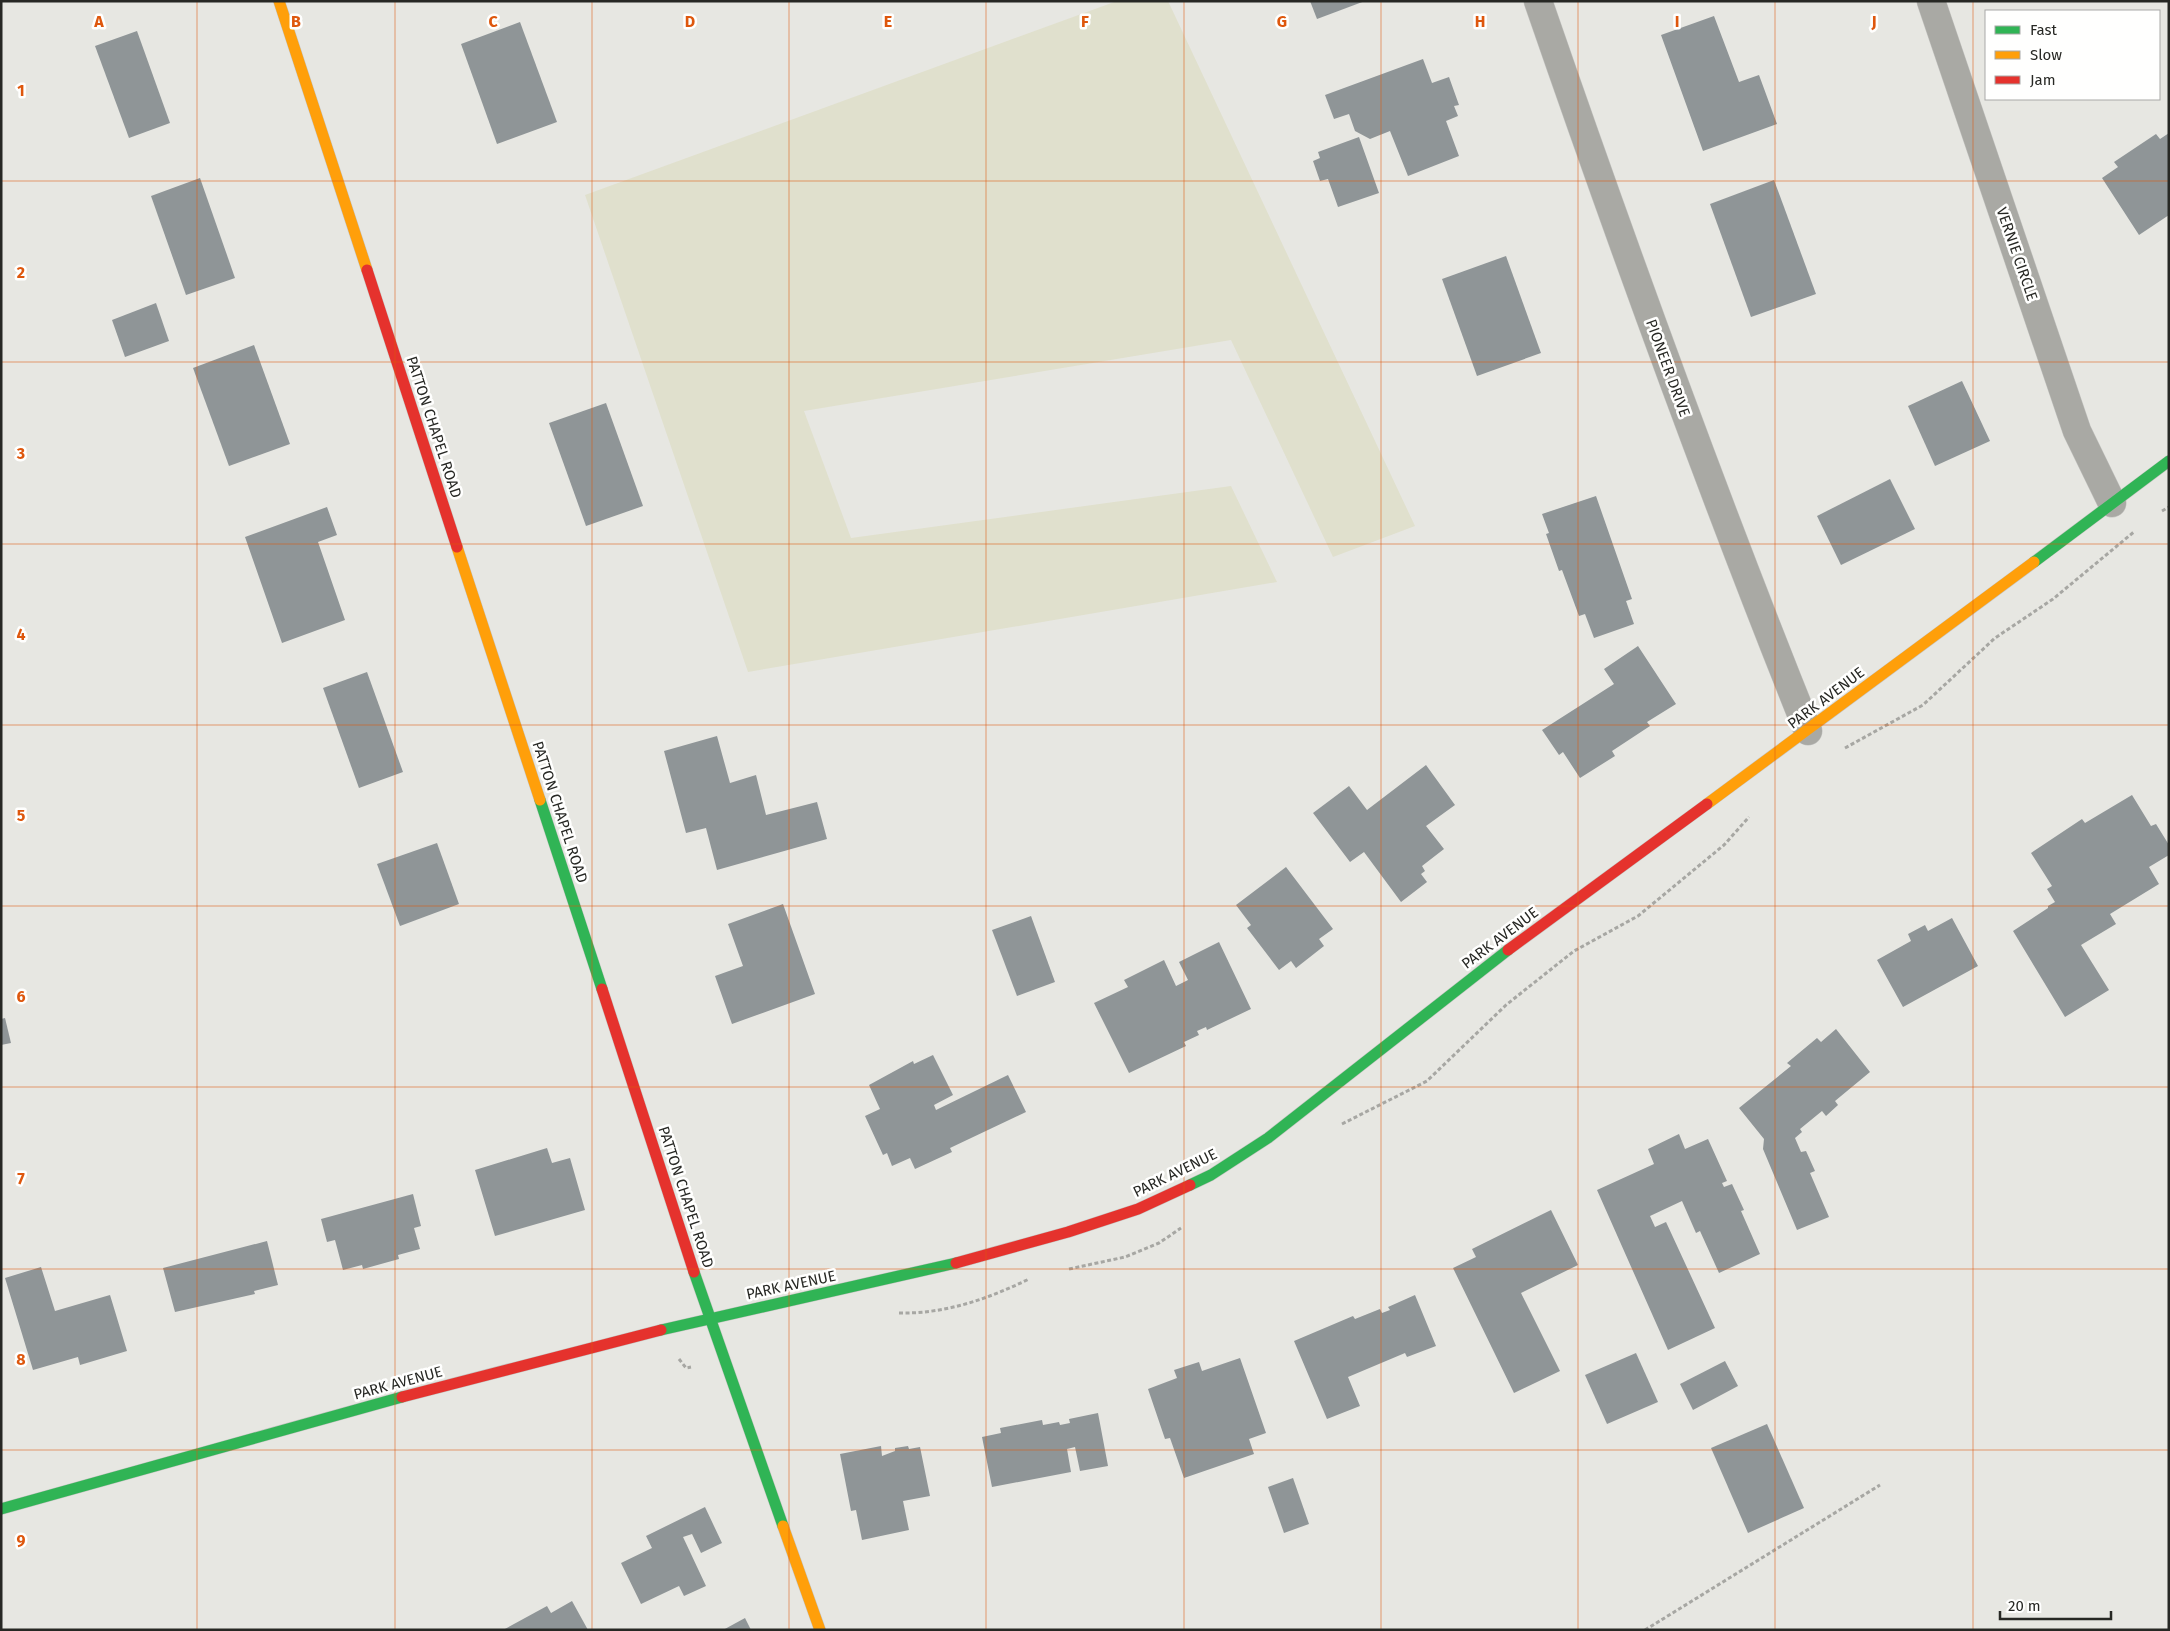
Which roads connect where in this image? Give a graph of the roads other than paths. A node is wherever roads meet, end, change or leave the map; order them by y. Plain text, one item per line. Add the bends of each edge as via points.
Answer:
1 (279, 1) edge
2 (1538, 1) edge
3 (1931, 1) edge
4 (2169, 461) edge
5 (2112, 503) junction
6 (1808, 731) junction
7 (709, 1318) junction
8 (1, 1510) edge
9 (820, 1630) edge

1 - 7 street, PATTON CHAPEL ROAD
2 - 6 street, PIONEER DRIVE via 1732,542
3 - 5 street, VERNIE CIRCLE via 2077,431
4 - 5 street, PARK AVENUE
5 - 6 street, PARK AVENUE
6 - 7 street, PARK AVENUE via 1493,962 1268,1138 1211,1175 1138,1208 1068,1232 942,1267
7 - 8 street, PARK AVENUE via 415,1393
7 - 9 street, PATTON CHAPEL ROAD

